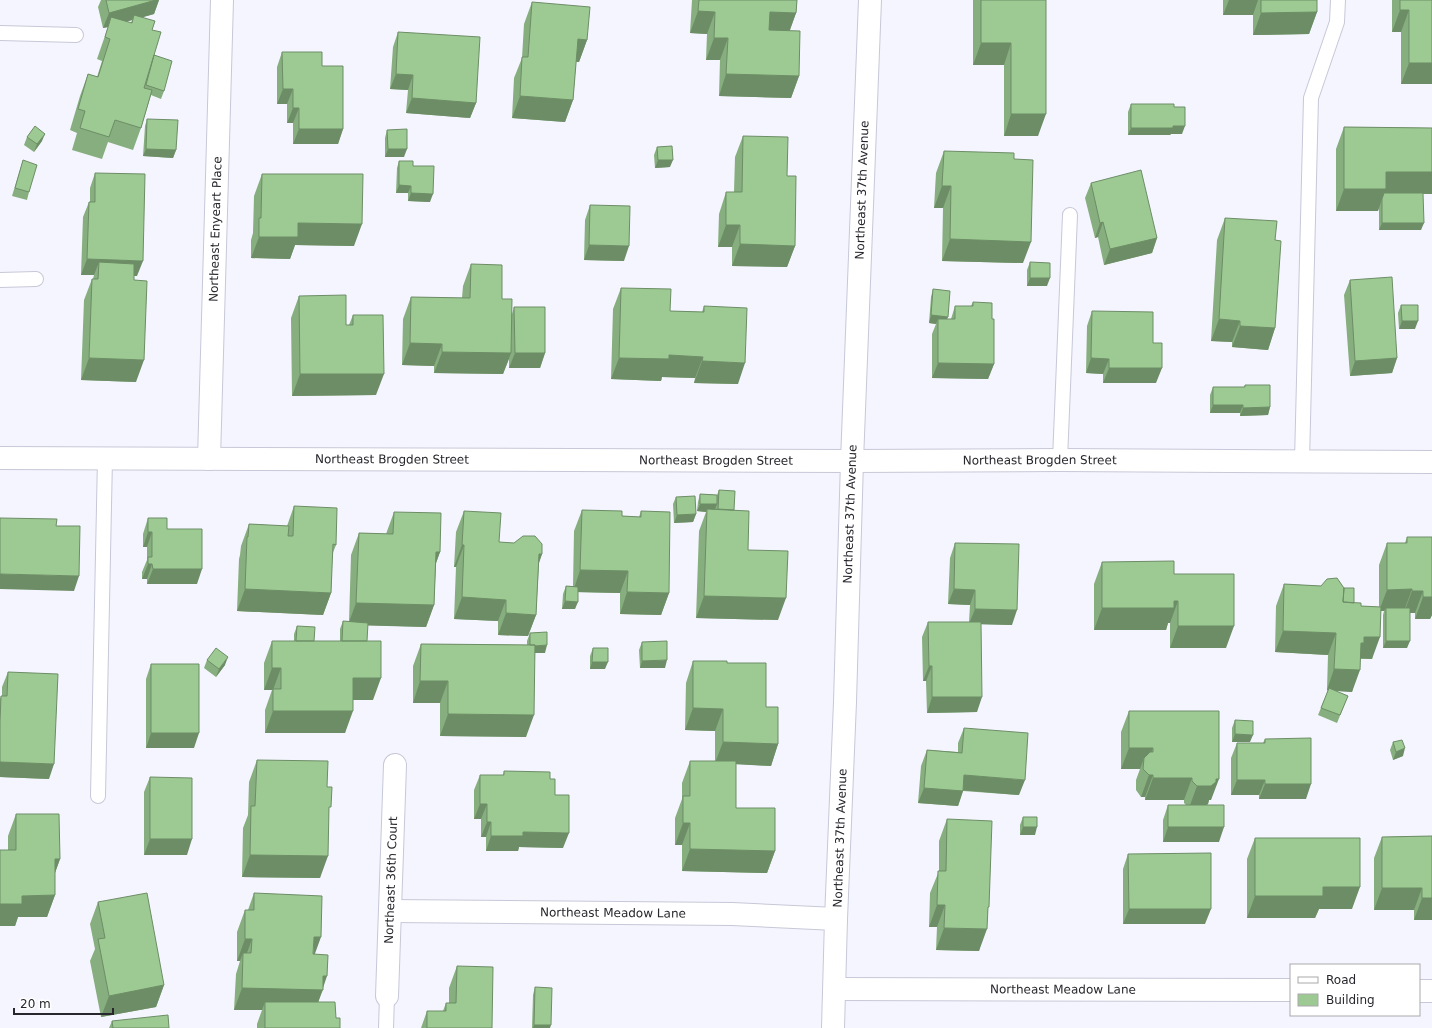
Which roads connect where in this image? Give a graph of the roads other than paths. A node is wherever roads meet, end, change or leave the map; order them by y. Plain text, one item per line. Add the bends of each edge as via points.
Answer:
1 (222, 0) edge
2 (870, 0) edge
3 (1338, 0) edge
4 (0, 33) edge
5 (76, 35) dead end
6 (1070, 215) dead end
7 (36, 279) dead end
8 (0, 280) edge
9 (0, 458) edge
10 (105, 458) junction
11 (209, 459) junction
12 (1060, 460) junction
13 (852, 461) junction
14 (1302, 461) junction
15 (1432, 462) edge
16 (395, 765) dead end
17 (98, 796) dead end
18 (390, 911) junction
19 (836, 919) junction
20 (835, 989) junction
21 (1290, 990) edge
22 (1420, 991) edge
23 (1432, 991) edge
24 (387, 996) joint
25 (386, 1028) edge
26 (833, 1028) edge

1 - 11 street, Northeast Enyeart Place
2 - 13 street, Northeast 37th Avenue
3 - 14 lane via 1337,22 1311,98
4 - 5 lane
6 - 12 lane
7 - 8 lane
9 - 10 street, Northeast Brogden Street
10 - 11 street, Northeast Brogden Street
10 - 17 lane
11 - 13 street, Northeast Brogden Street
12 - 13 street, Northeast Brogden Street
12 - 14 street, Northeast Brogden Street
13 - 19 street, Northeast 37th Avenue via 846,702
14 - 15 street, Northeast Brogden Street
16 - 18 street, Northeast 36th Court
18 - 19 street, Northeast Meadow Lane via 732,914
18 - 24 street, Northeast 36th Court
19 - 20 street, Northeast 37th Avenue
20 - 21 street, Northeast Meadow Lane
20 - 26 street, Northeast 37th Avenue
22 - 23 street
24 - 25 lane

